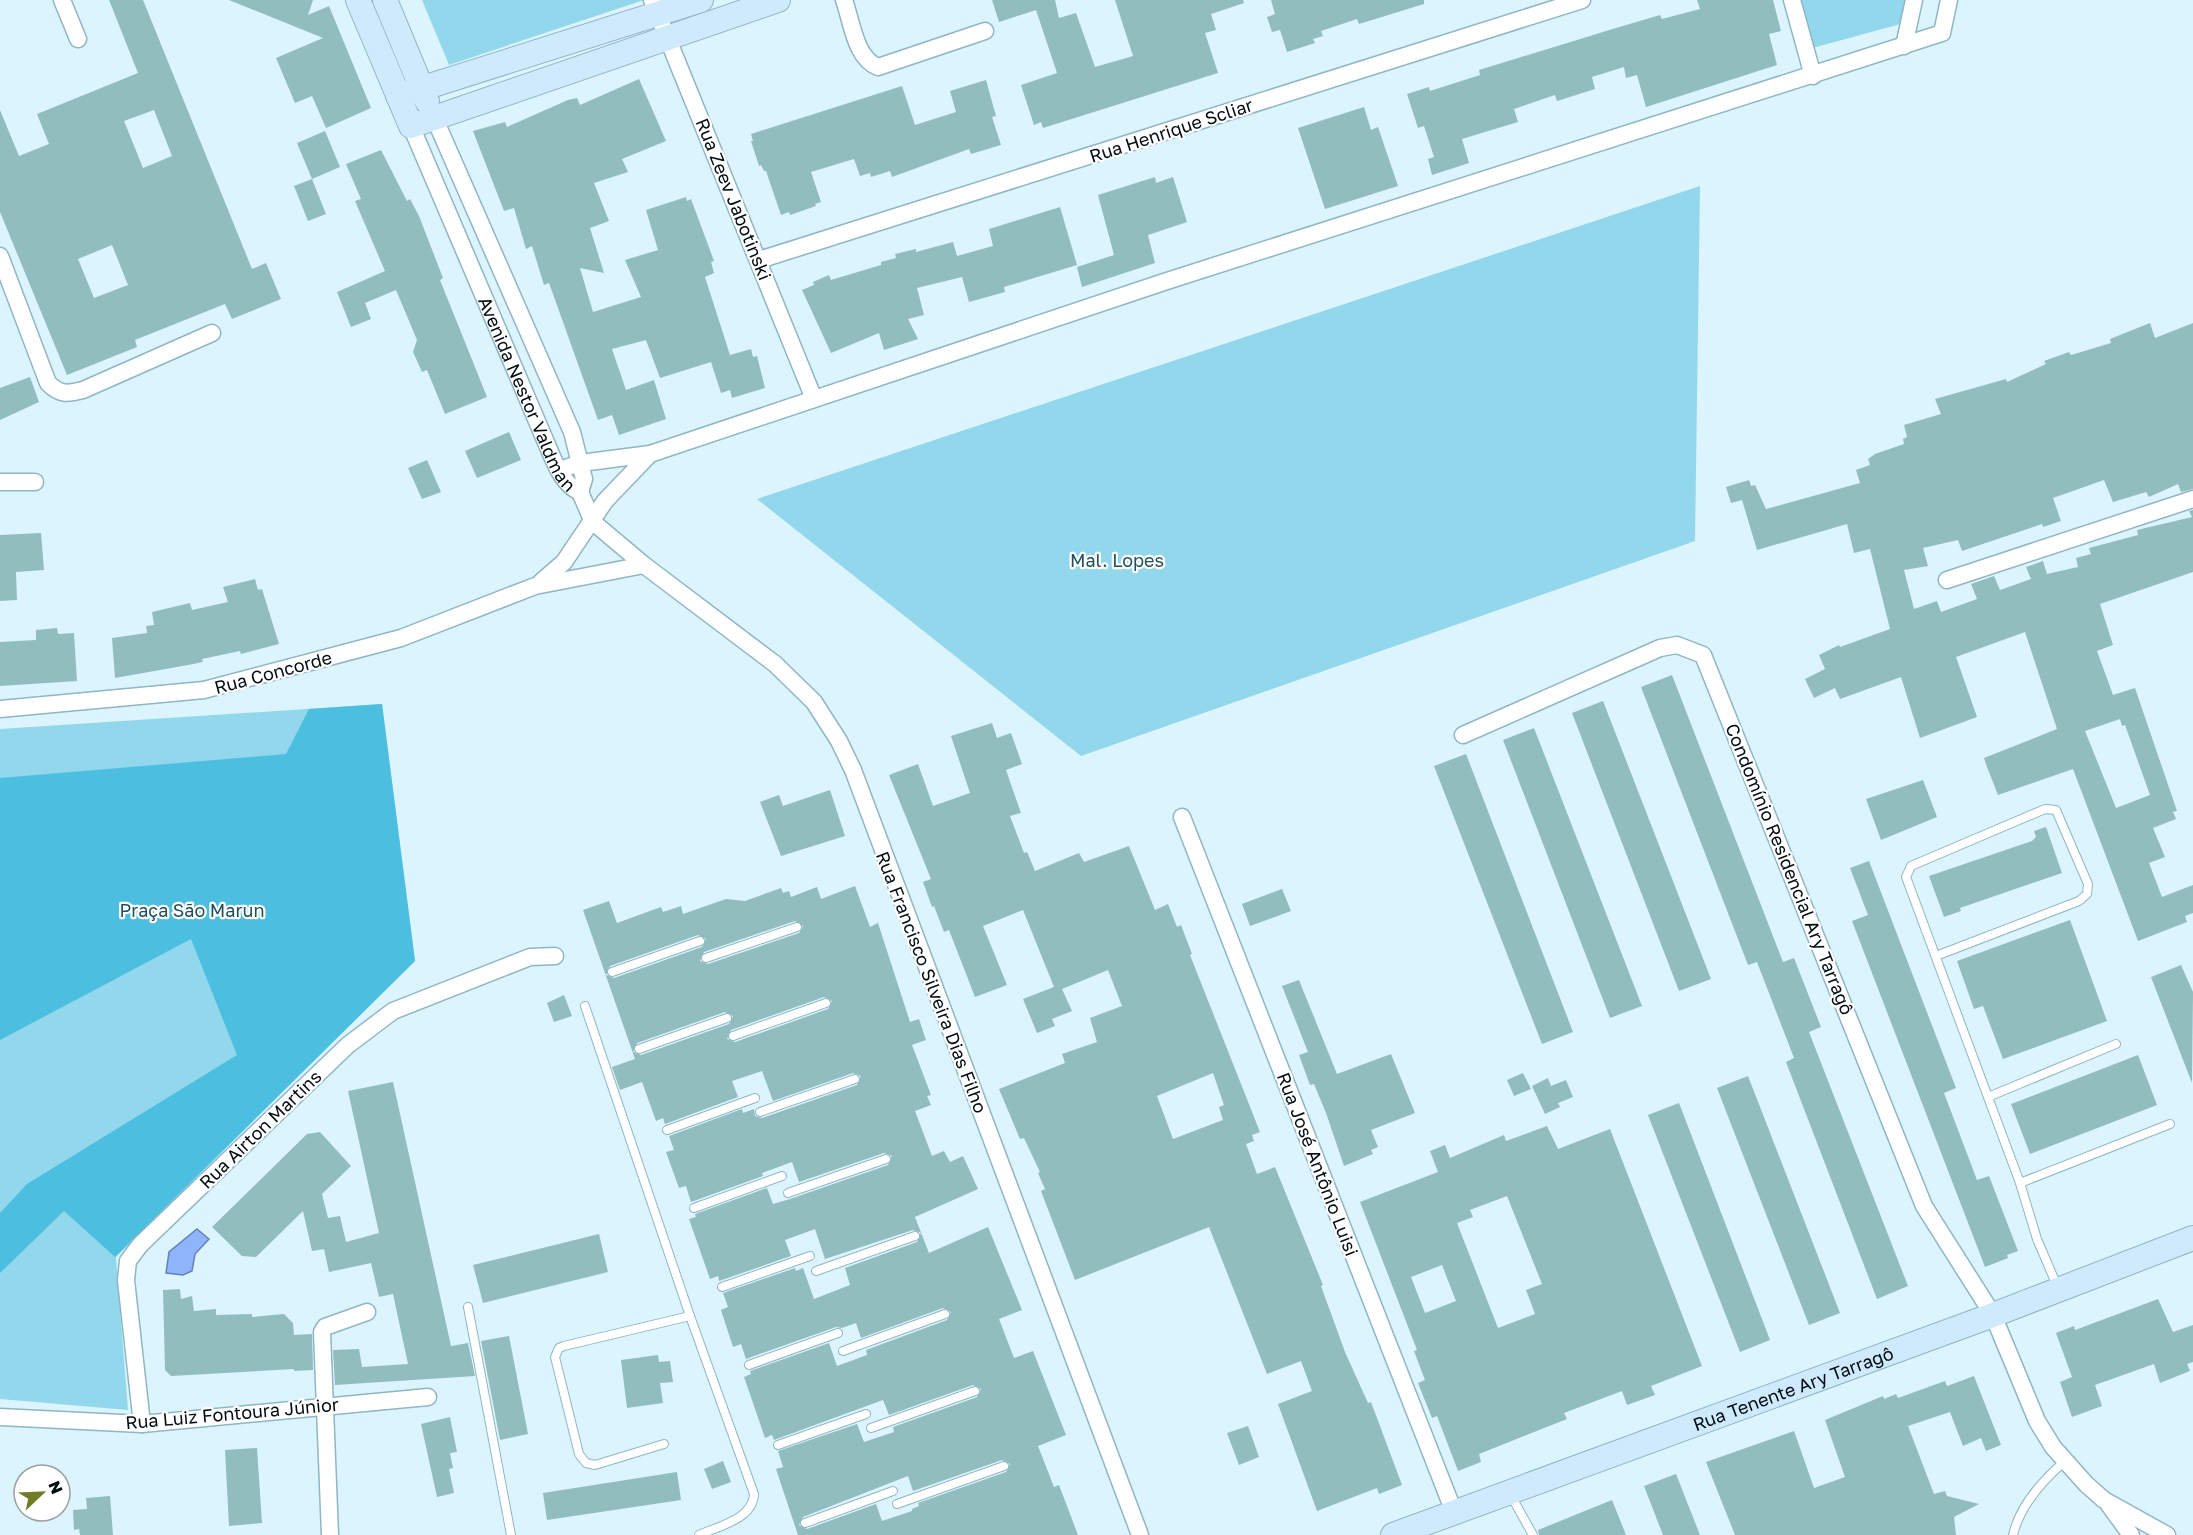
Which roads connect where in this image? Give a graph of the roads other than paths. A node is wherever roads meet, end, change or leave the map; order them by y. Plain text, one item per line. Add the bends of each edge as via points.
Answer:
1 (62, 0) edge
2 (358, 0) edge
3 (385, 0) edge
4 (701, 0) edge
5 (778, 0) edge
6 (844, 0) edge
7 (1582, 0) edge
8 (1792, 0) edge
9 (1914, 0) edge
10 (1949, 0) edge
11 (654, 7) edge
12 (985, 31) dead end
13 (667, 37) junction
14 (78, 39) dead end
15 (1904, 46) junction
16 (1813, 76) junction
17 (422, 88) junction
18 (398, 96) junction
19 (434, 117) junction
20 (411, 126) junction
21 (0, 256) edge
22 (759, 260) junction
23 (212, 333) dead end
24 (814, 399) junction
25 (650, 454) junction
26 (581, 463) junction
27 (559, 470) junction
28 (0, 482) edge
29 (35, 482) dead end
30 (580, 492) junction
31 (2193, 499) edge
32 (593, 522) junction
33 (644, 565) junction
34 (1947, 580) dead end
35 (536, 586) junction
36 (0, 709) edge
37 (1463, 735) dead end
38 (1182, 817) dead end
39 (797, 927) dead end
40 (700, 941) dead end
41 (555, 956) dead end
42 (1936, 956) junction
43 (706, 958) dead end
44 (612, 972) dead end
45 (826, 1003) dead end
46 (585, 1006) dead end
47 (727, 1018) dead end
48 (734, 1036) dead end
49 (2116, 1044) dead end
50 (639, 1049) dead end
51 (855, 1079) dead end
52 (1988, 1097) junction
53 (755, 1098) dead end
54 (760, 1112) dead end
55 (2170, 1124) dead end
56 (667, 1130) dead end
57 (886, 1159) dead end
58 (782, 1176) dead end
59 (2020, 1183) junction
60 (788, 1193) dead end
61 (694, 1208) dead end
62 (915, 1236) dead end
63 (2193, 1238) edge
64 (810, 1256) dead end
65 (816, 1271) dead end
66 (722, 1287) dead end
67 (2059, 1290) junction
68 (468, 1307) dead end
69 (367, 1312) dead end
70 (945, 1314) dead end
71 (1993, 1315) junction
72 (690, 1316) junction
73 (838, 1333) dead end
74 (843, 1351) dead end
75 (749, 1365) dead end
76 (975, 1391) dead end
77 (428, 1397) dead end
78 (326, 1406) junction
79 (866, 1414) dead end
80 (0, 1417) edge
81 (142, 1424) junction
82 (871, 1428) dead end
83 (664, 1444) dead end
84 (778, 1445) dead end
85 (2065, 1461) junction
86 (1004, 1466) dead end
87 (893, 1491) dead end
88 (1509, 1492) junction
89 (2104, 1500) junction
90 (897, 1504) dead end
91 (1454, 1512) junction
92 (805, 1523) dead end
93 (330, 1535) edge
94 (511, 1535) edge
95 (699, 1535) edge
96 (1140, 1535) edge
97 (1393, 1535) edge
98 (1533, 1535) edge
99 (2013, 1535) edge
100 (2131, 1535) edge
101 (2167, 1535) edge

1 - 14 street
2 - 18 main road, Avenida Nestor Valdman
3 - 17 main road, Avenida Nestor Valdman
4 - 11 main road
5 - 13 main road
6 - 12 street via 863,55 878,67
7 - 22 street, Rua Henrique Scliar
8 - 16 street
9 - 15 street
10 - 15 street via 1942,33
11 - 13 street, Rua Zeev Jabotinski
11 - 17 main road
13 - 19 main road
13 - 22 street, Rua Zeev Jabotinski
15 - 16 street
16 - 24 street via 1167,281
17 - 18 main road
17 - 19 main road, Avenida Nestor Valdman
18 - 20 main road, Avenida Nestor Valdman
19 - 20 main road
19 - 26 street, Avenida Nestor Valdman via 529,328
20 - 27 street, Avenida Nestor Valdman
21 - 23 street via 48,383 57,392 83,390
22 - 24 street, Rua Zeev Jabotinski
24 - 25 street
25 - 26 street
25 - 32 street, Rua Concorde via 604,501
26 - 27 street
26 - 30 street, Avenida Nestor Valdman via 584,479
27 - 30 street, Avenida Nestor Valdman via 569,485
28 - 29 street
30 - 32 street
31 - 34 street
32 - 33 street, Rua Francisco Silveira Dias Filho
32 - 35 street, Rua Concorde via 564,562
33 - 35 street, Rua Concorde
33 - 96 street, Rua Francisco Silveira Dias Filho via 796,683 814,702 839,741
35 - 36 street, Rua Concorde via 401,638 204,690
37 - 71 street, Condomínio Residencial Ary Tarragô via 1660,648 1677,645 1703,655 1924,1206
38 - 91 street, Rua José Antônio Luisi
39 - 43 lane
40 - 44 lane
41 - 81 street, Rua Airton Martins via 530,957 393,1011 371,1026 140,1245 128,1262 126,1280
42 - 42 lane via 1907,885 1911,866 2045,809 2056,810 2088,884 2087,894 2079,901
42 - 52 lane
45 - 48 lane
46 - 72 lane
47 - 50 lane
49 - 52 lane
51 - 54 lane
52 - 59 lane
53 - 56 lane
55 - 59 lane
57 - 60 lane
58 - 61 lane
59 - 67 lane via 2037,1239
62 - 65 lane
63 - 67 main road, Rua Tenente Ary Tarragô
64 - 66 lane
67 - 71 main road, Rua Tenente Ary Tarragô
68 - 94 lane
69 - 78 street via 323,1329
70 - 74 lane
71 - 85 street, Condomínio Residencial Ary Tarragô via 2037,1421
71 - 88 main road, Rua Tenente Ary Tarragô
72 - 83 lane via 564,1346 555,1357 579,1454 586,1463 595,1465
72 - 95 lane via 754,1494 754,1503 742,1515
73 - 75 lane
76 - 82 lane
77 - 78 street, Rua Luiz Fontoura Júnior
78 - 81 street, Rua Luiz Fontoura Júnior
78 - 93 street
79 - 84 lane
80 - 81 street, Rua Luiz Fontoura Júnior
85 - 89 street, Condomínio Residencial Ary Tarragô
85 - 99 lane via 2045,1479 2017,1519
86 - 90 lane
87 - 92 lane
88 - 91 main road, Rua Tenente Ary Tarragô
88 - 98 lane
89 - 100 street
89 - 101 street
91 - 97 main road, Rua Tenente Ary Tarragô

